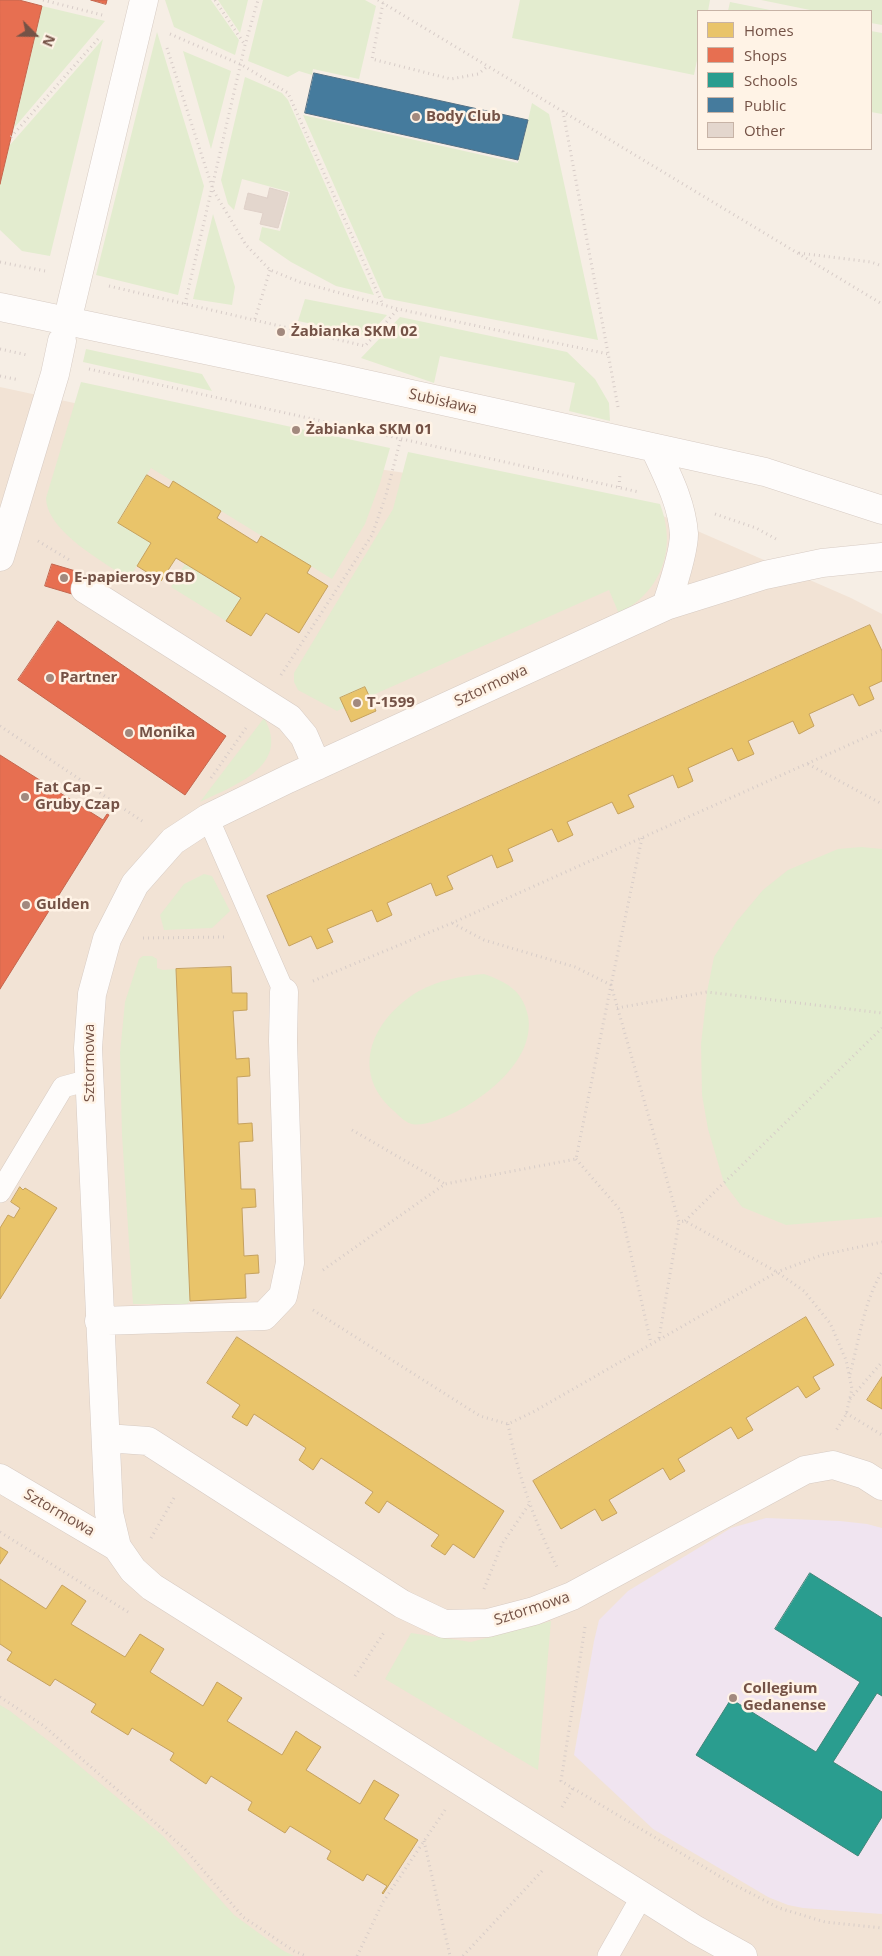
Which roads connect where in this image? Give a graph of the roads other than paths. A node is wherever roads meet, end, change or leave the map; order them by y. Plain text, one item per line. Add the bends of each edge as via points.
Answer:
1 (140, 18) edge
2 (71, 305) dead end
3 (0, 307) edge
4 (60, 352) road end
5 (656, 449) junction
6 (882, 510) edge
7 (0, 557) edge
8 (882, 557) edge
9 (86, 589) dead end
10 (666, 606) junction
11 (317, 766) junction
12 (208, 818) junction
13 (284, 992) joint
14 (89, 1080) junction
15 (0, 1192) edge
16 (99, 1320) junction
17 (106, 1438) junction
18 (0, 1478) edge
19 (882, 1486) edge
20 (117, 1547) junction
21 (642, 1896) junction
22 (608, 1956) edge
23 (744, 1956) edge

1 - 2 street
3 - 5 street, Subisława
4 - 7 street
5 - 6 street, Subisława via 765,472
5 - 10 street via 678,501 684,535 676,577
8 - 10 street, Sztormowa via 765,575
9 - 11 street via 289,718 304,736
10 - 11 street, Sztormowa
11 - 12 street, Sztormowa
12 - 13 lane
12 - 14 street, Sztormowa via 173,841 135,884 107,939 92,994
13 - 16 street via 290,1264 283,1296 264,1316
14 - 15 lane via 63,1087
14 - 16 street, Sztormowa
16 - 17 street, Sztormowa
17 - 19 street, Sztormowa via 148,1441 402,1604 444,1624 488,1623 534,1612 572,1596 805,1470 833,1465
17 - 20 street, Sztormowa via 109,1513
18 - 20 street, Sztormowa
20 - 21 street, Sztormowa via 133,1570 152,1588
21 - 22 lane
21 - 23 street, Sztormowa

